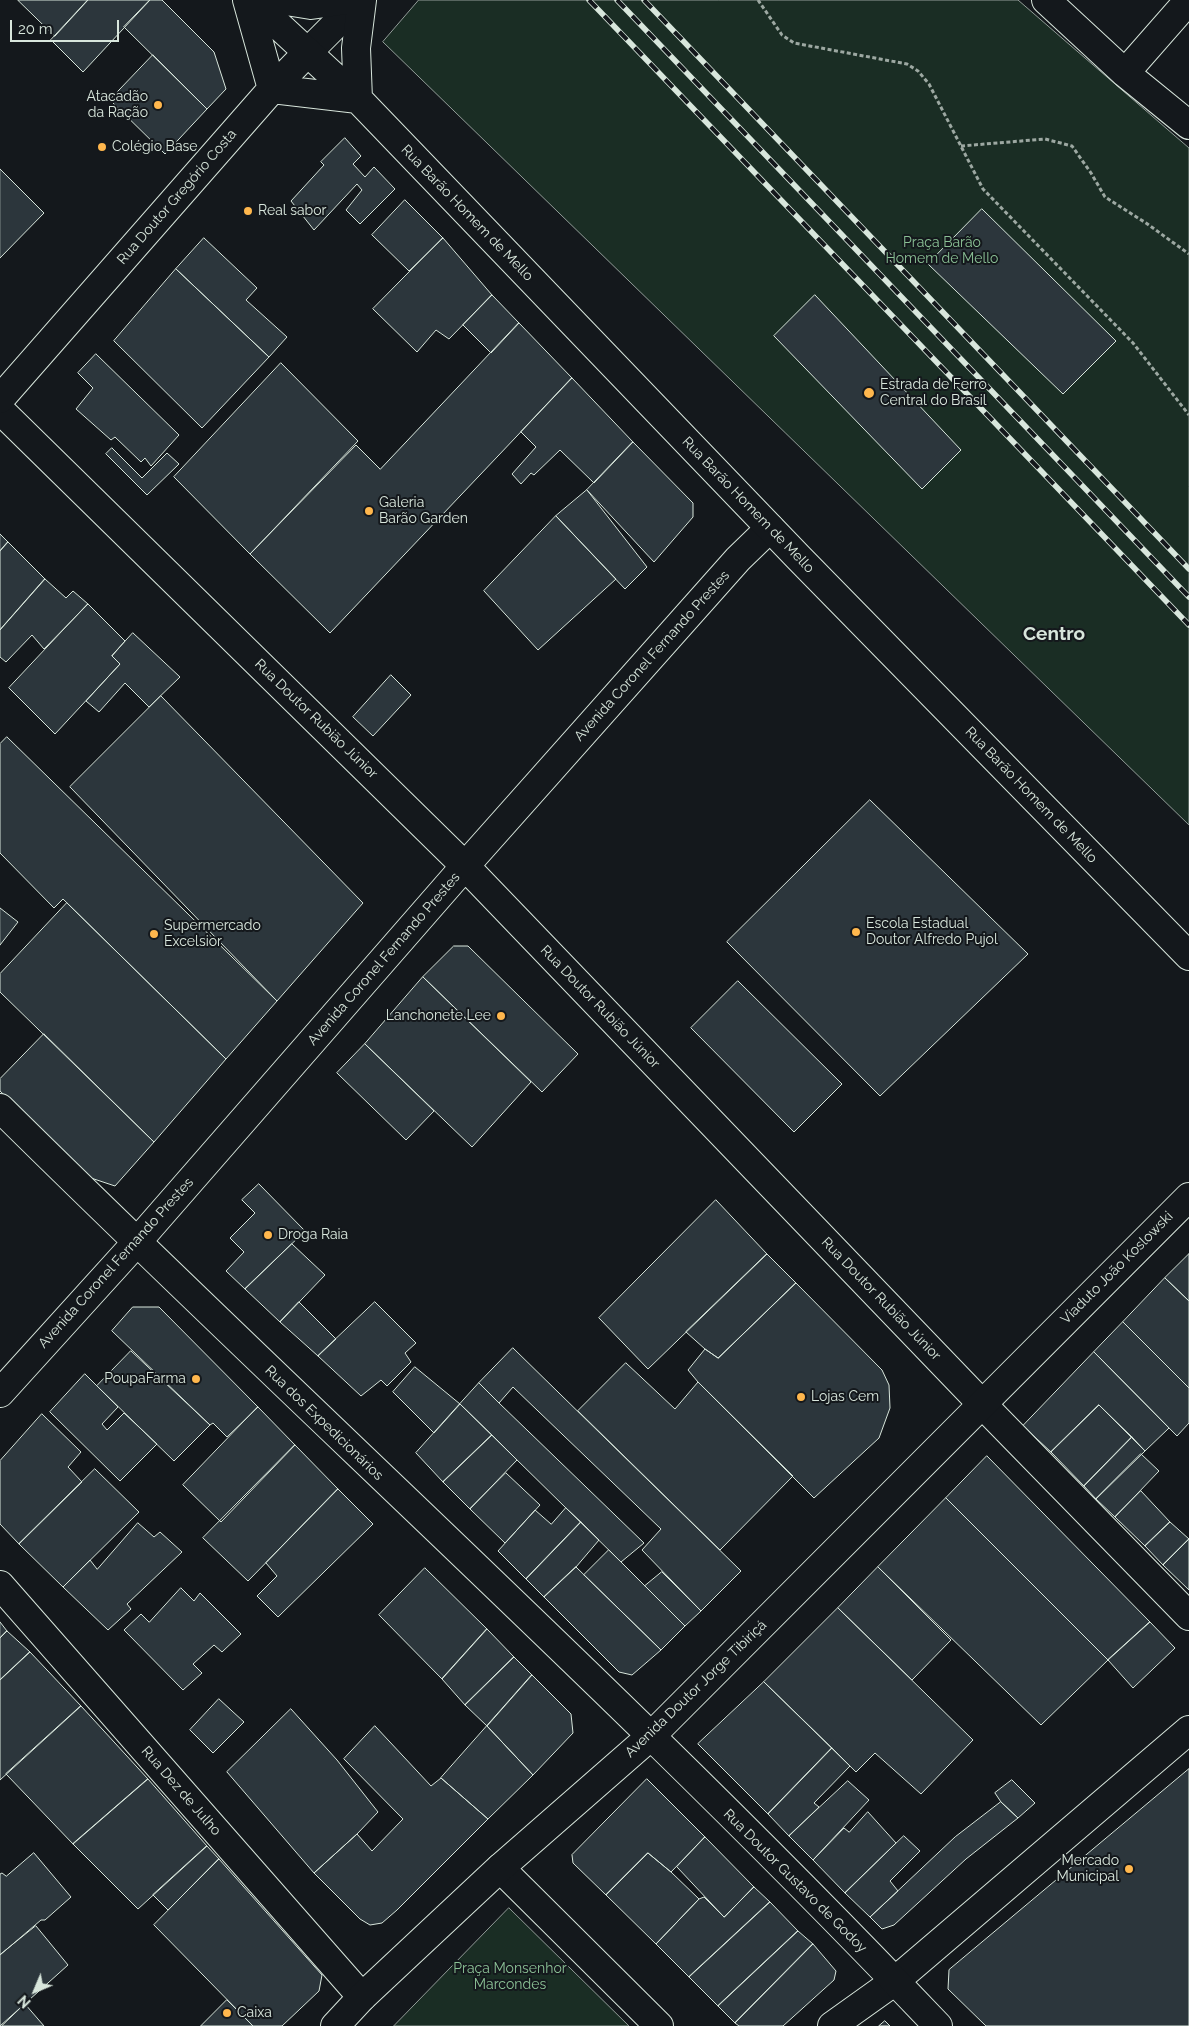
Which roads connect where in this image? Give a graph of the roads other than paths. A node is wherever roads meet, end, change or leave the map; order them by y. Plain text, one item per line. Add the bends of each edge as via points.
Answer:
1 (246, 0) edge
2 (251, 0) edge
3 (280, 0) edge
4 (347, 0) edge
5 (361, 0) edge
6 (1046, 0) edge
7 (1189, 0) edge
8 (308, 52) junction
9 (1125, 73) junction
10 (272, 89) junction
11 (358, 99) junction
12 (1189, 126) edge
13 (0, 399) edge
14 (0, 410) edge
15 (770, 528) junction
16 (465, 866) junction
17 (1189, 956) edge
18 (0, 1108) edge
19 (1189, 1197) edge
20 (136, 1242) junction
21 (1046, 1339) joint
22 (0, 1393) edge
23 (982, 1405) junction
24 (0, 1585) edge
25 (1189, 1616) edge
26 (1189, 1730) edge
27 (651, 1736) junction
28 (500, 1868) junction
29 (895, 1981) junction
30 (362, 1997) junction
31 (335, 2026) edge
32 (659, 2026) edge
33 (832, 2026) edge
34 (938, 2026) edge

1 - 10 main road
2 - 8 main road, Rua Barão Homem de Mello
3 - 4 main road via 311,5
5 - 8 main road, Rua Doutor Gregório Costa
5 - 11 main road via 356,48
6 - 9 main road
7 - 9 main road
8 - 10 main road, Rua Doutor Gregório Costa
8 - 11 main road, Rua Barão Homem de Mello
9 - 12 main road
10 - 11 main road
10 - 13 main road, Rua Doutor Gregório Costa
11 - 15 main road, Rua Barão Homem de Mello
14 - 16 main road, Rua Doutor Rubião Júnior
15 - 16 main road, Avenida Coronel Fernando Prestes via 738,559
15 - 17 main road, Rua Barão Homem de Mello
16 - 20 main road, Avenida Coronel Fernando Prestes
16 - 23 main road, Rua Doutor Rubião Júnior
18 - 20 main road, Rua dos Expedicionários
19 - 21 main road, Viaduto João Koslowski
20 - 22 main road, Avenida Coronel Fernando Prestes
20 - 27 main road, Rua dos Expedicionários
21 - 23 main road, Avenida Doutor Jorge Tibiriçá
23 - 25 main road, Rua Doutor Rubião Júnior
23 - 27 main road, Avenida Doutor Jorge Tibiriçá
24 - 30 main road, Rua Dez de Julho
26 - 29 main road
27 - 28 main road, Avenida Doutor Jorge Tibiriçá
27 - 29 main road, Rua Doutor Gustavo de Godoy
28 - 30 main road, Avenida Doutor Jorge Tibiriçá
28 - 32 main road
29 - 33 main road
29 - 34 main road, Rua Doutor Gustavo de Godoy
30 - 31 main road, Avenida Doutor Jorge Tibiriçá

